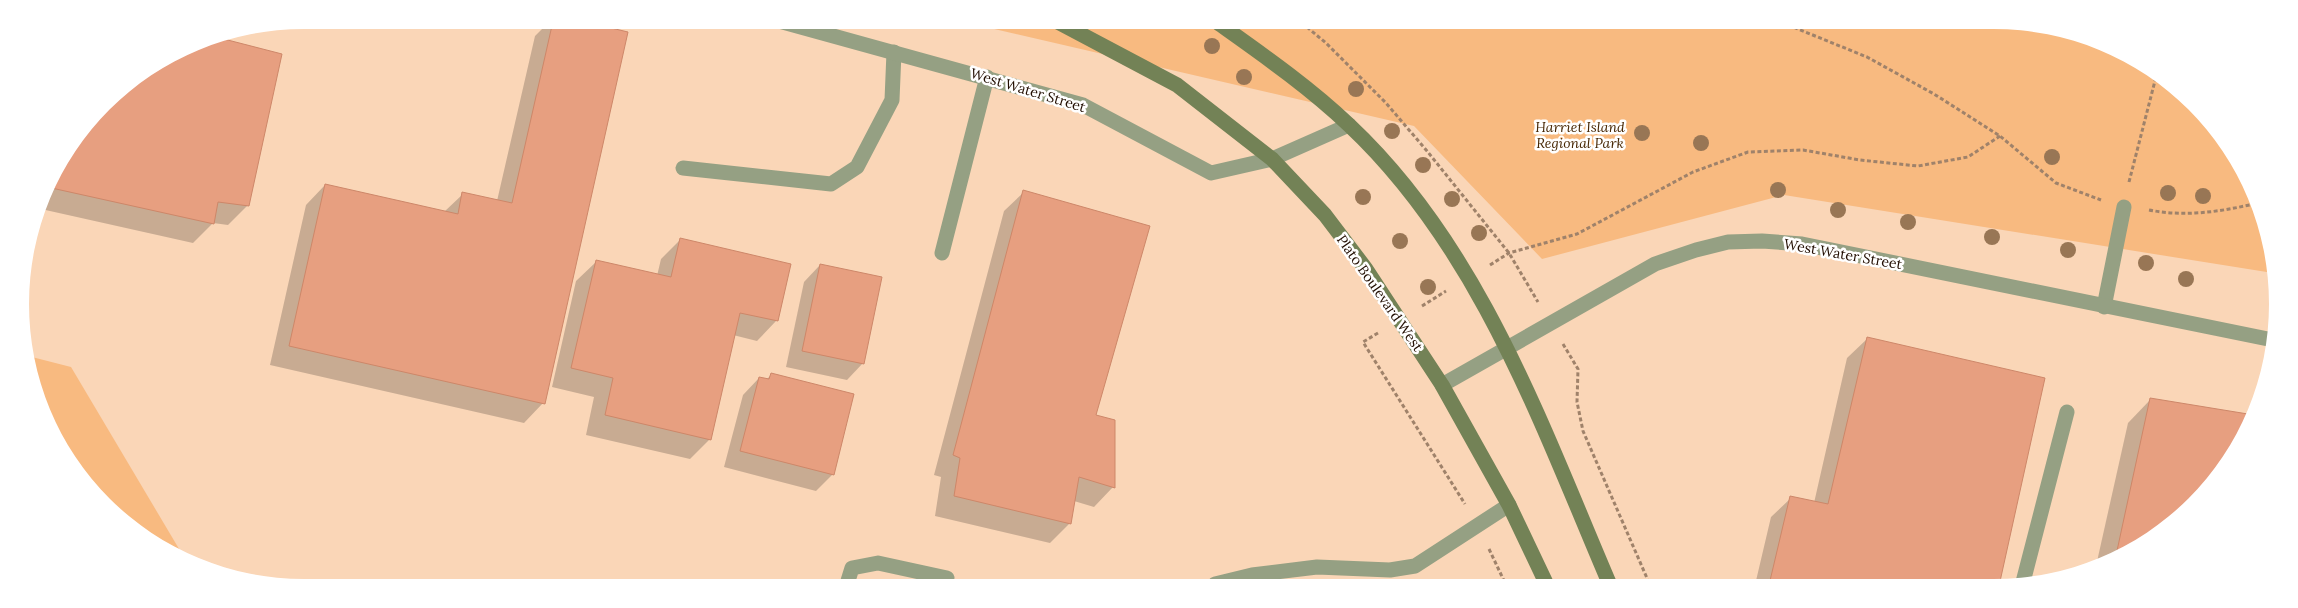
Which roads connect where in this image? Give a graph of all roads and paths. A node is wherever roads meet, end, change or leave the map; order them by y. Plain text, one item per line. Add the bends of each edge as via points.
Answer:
1 (806, 29) edge
2 (1071, 29) edge
3 (1226, 29) edge
4 (1309, 29) edge
5 (1798, 29) edge
6 (894, 52) junction
7 (987, 77) junction
8 (2155, 81) edge
9 (1349, 125) junction
10 (2000, 136) junction
11 (1272, 159) junction
12 (683, 168) dead end
13 (2129, 182) dead end
14 (2250, 205) edge
15 (2124, 207) junction
16 (942, 253) dead end
17 (1509, 253) junction
18 (1469, 278) junction
19 (2104, 306) junction
20 (1399, 320) junction
21 (2267, 339) edge
22 (1508, 348) junction
23 (1576, 383) dead end
24 (1442, 385) junction
25 (2067, 412) dead end
26 (1509, 505) junction
27 (1478, 526) junction
28 (947, 578) dead end
29 (2024, 578) edge
30 (849, 579) edge
31 (1236, 579) edge
32 (1503, 579) edge
33 (1545, 579) edge
34 (1607, 579) edge
35 (1647, 579) edge

1 - 6 street, West Water Street
2 - 11 street, Plato Boulevard West via 1176,85
3 - 9 street
4 - 17 path via 1386,103
5 - 10 path via 1867,57
6 - 7 street, West Water Street
6 - 12 street via 892,100 857,167 831,184
7 - 11 street, West Water Street via 1083,105 1211,173
7 - 16 street
8 - 13 path
9 - 11 street, West Water Street
9 - 18 street via 1393,170
10 - 15 path via 2056,183
10 - 17 path via 1968,157 1918,166 1803,150 1748,152 1694,172 1578,234
11 - 20 street, Plato Boulevard West via 1325,215
14 - 15 path via 2205,214 2166,214
15 - 19 street
17 - 18 path
18 - 20 path
18 - 22 street
19 - 21 street, West Water Street
19 - 22 street, West Water Street via 1802,244 1728,242 1655,264
20 - 24 street, Plato Boulevard West
20 - 27 path via 1363,342
22 - 24 street, West Water Street
22 - 34 street
23 - 35 path via 1582,431
24 - 26 street, Plato Boulevard West
25 - 29 street
26 - 27 street
26 - 33 street, Plato Boulevard West
27 - 31 street via 1415,566 1390,570 1317,567
27 - 32 path
28 - 30 street via 878,563 852,568

